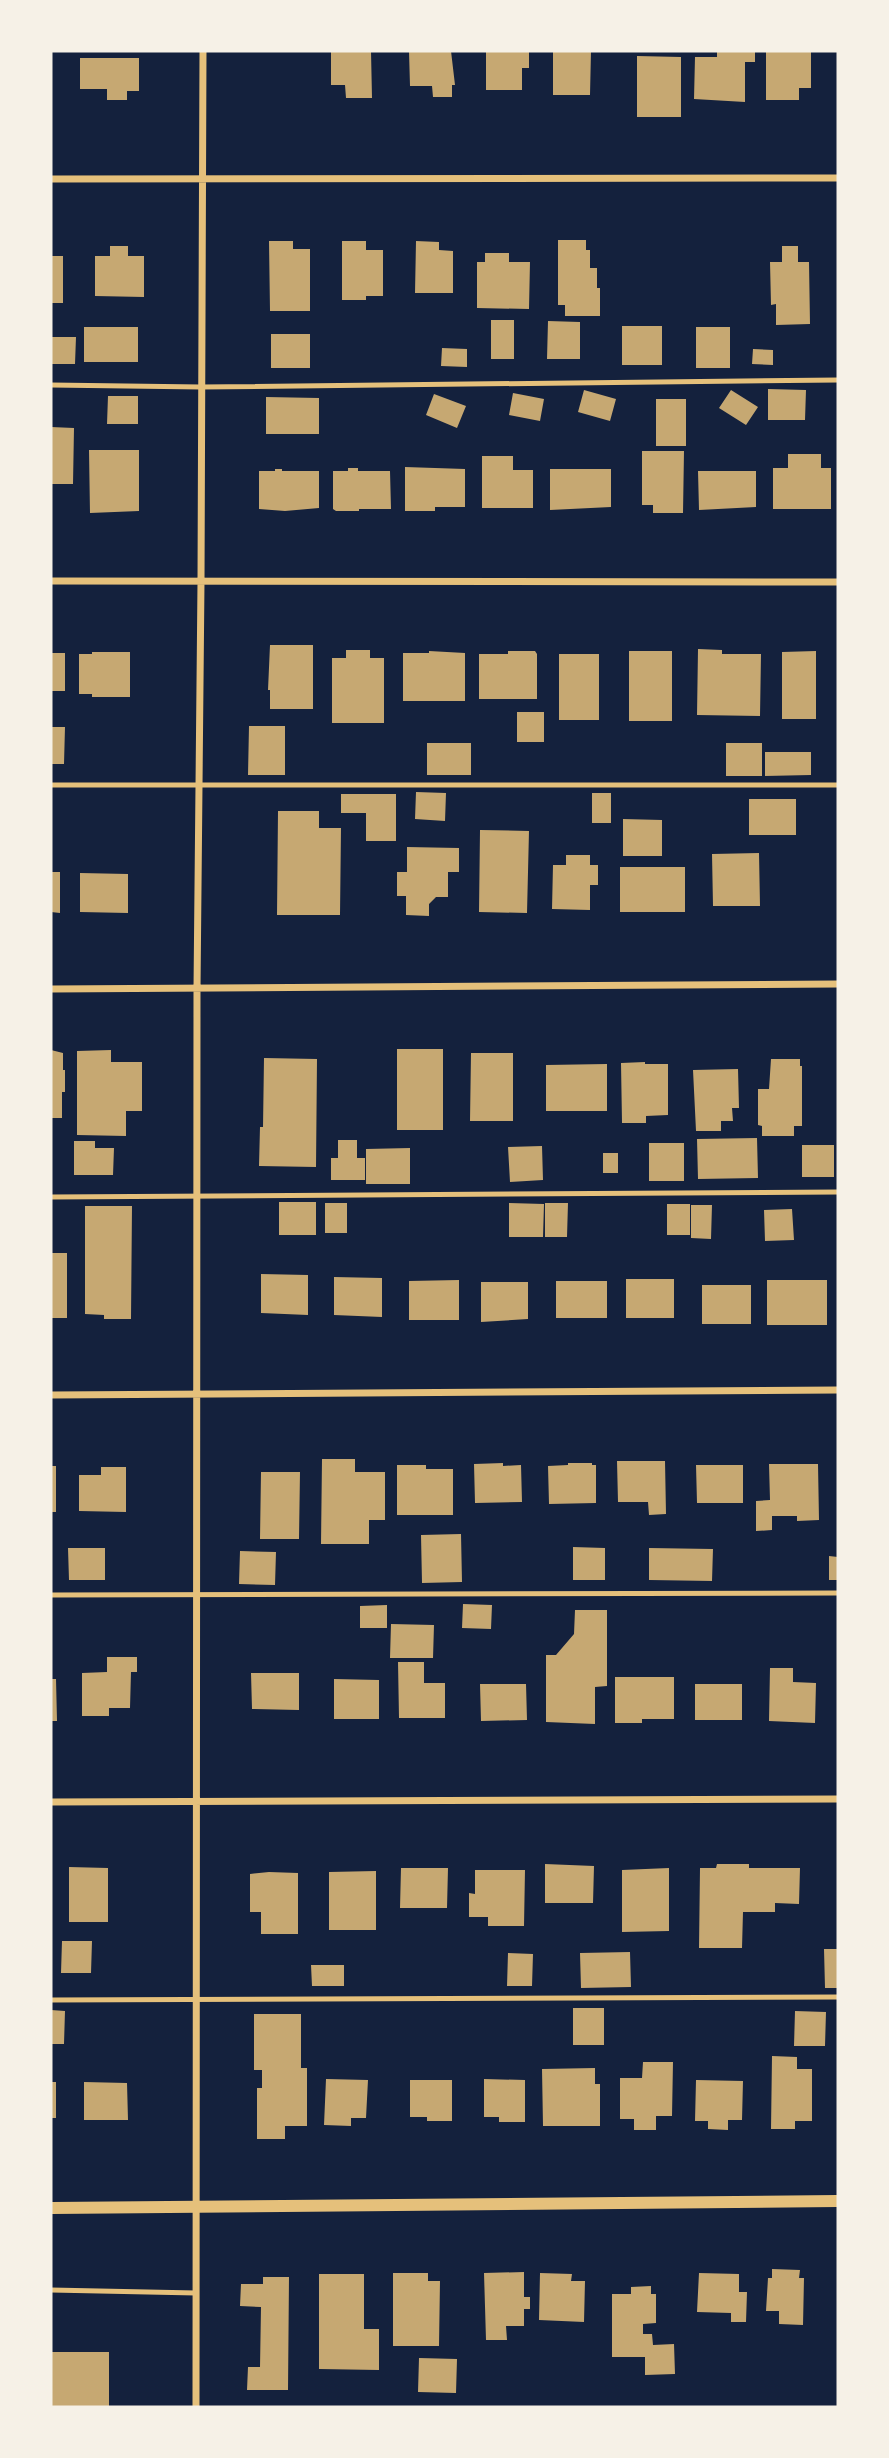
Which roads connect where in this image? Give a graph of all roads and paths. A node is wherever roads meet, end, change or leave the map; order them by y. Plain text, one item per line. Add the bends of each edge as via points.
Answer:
1 (203, 51) edge
2 (838, 178) edge
3 (51, 179) edge
4 (202, 180) junction
5 (838, 380) edge
6 (51, 385) edge
7 (201, 387) junction
8 (51, 581) edge
9 (201, 582) junction
10 (838, 582) edge
11 (51, 785) edge
12 (838, 785) edge
13 (198, 786) junction
14 (838, 984) edge
15 (51, 989) edge
16 (197, 989) junction
17 (838, 1192) edge
18 (51, 1197) edge
19 (197, 1198) junction
20 (838, 1390) edge
21 (51, 1395) edge
22 (196, 1395) junction
23 (838, 1593) edge
24 (51, 1595) edge
25 (196, 1595) junction
26 (838, 1799) edge
27 (51, 1802) edge
28 (195, 1802) junction
29 (838, 1997) edge
30 (51, 2000) edge
31 (195, 2001) junction
32 (838, 2201) edge
33 (51, 2208) edge
34 (195, 2209) junction
35 (51, 2290) edge
36 (196, 2293) junction
37 (196, 2407) edge

1 - 4 street
2 - 4 street
3 - 4 street
4 - 7 street
5 - 7 lane
6 - 7 lane
7 - 9 street
8 - 9 street
9 - 10 street
9 - 13 street
11 - 13 lane
12 - 13 lane
13 - 16 street
14 - 16 street
15 - 16 street
16 - 19 street
17 - 19 lane
18 - 19 lane
19 - 22 street
20 - 22 street
21 - 22 street
22 - 25 street
23 - 25 lane
24 - 25 lane
25 - 28 street
26 - 28 street
27 - 28 street
28 - 31 street
29 - 31 lane
30 - 31 lane
31 - 34 street
32 - 34 street
33 - 34 street
34 - 36 street
35 - 36 lane
36 - 37 street

